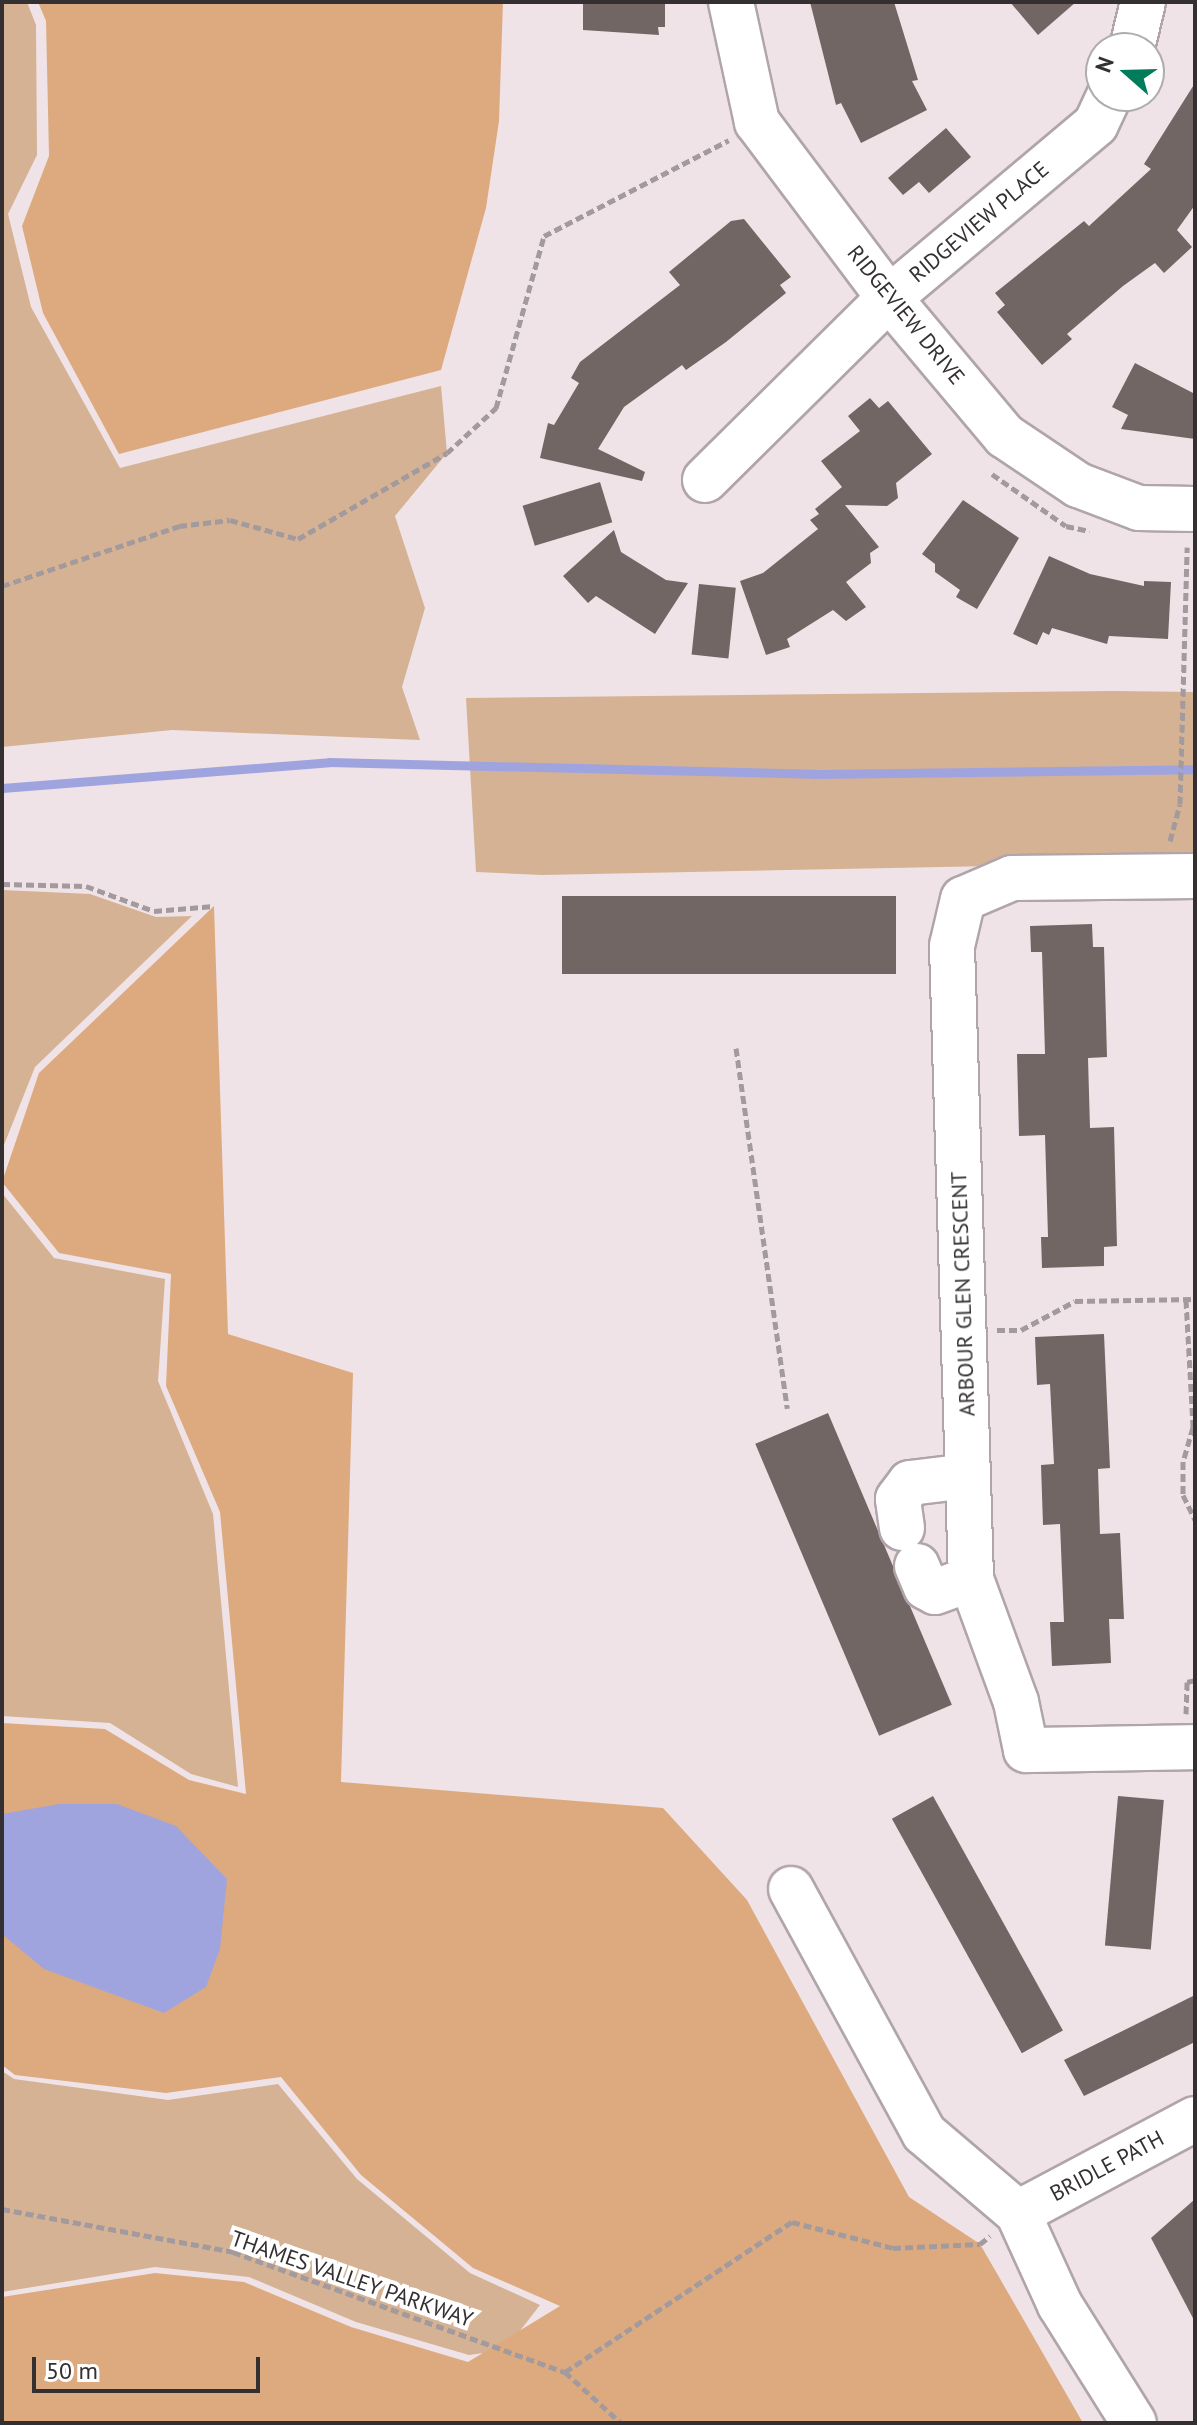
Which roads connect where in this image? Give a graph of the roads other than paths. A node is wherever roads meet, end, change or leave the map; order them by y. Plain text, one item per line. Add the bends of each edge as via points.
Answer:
1 (731, 2) edge
2 (1143, 2) edge
3 (1136, 32) edge
4 (1102, 112) edge
5 (889, 298) junction
6 (705, 480) dead end
7 (1191, 528) edge
8 (1178, 876) edge
9 (968, 1476) junction
10 (971, 1579) junction
11 (1195, 1747) edge
12 (791, 1889) dead end
13 (1195, 2119) edge
14 (1018, 2213) junction
15 (1134, 2423) edge

1 - 5 street, RIDGEVIEW DRIVE via 757,122
2 - 3 street
4 - 5 street, RIDGEVIEW PLACE via 1096,124
5 - 6 street, RIDGEVIEW PLACE
5 - 7 street, RIDGEVIEW DRIVE via 1005,436 1039,462 1078,485
8 - 9 street, ARBOUR GLEN CRESCENT via 1012,878 963,899 952,946
9 - 10 street, ARBOUR GLEN CRESCENT
9 - 10 street via 910,1483 898,1499 909,1547 926,1587 935,1592
10 - 11 street, ARBOUR GLEN CRESCENT via 1016,1702 1026,1750
12 - 14 street via 924,2133
13 - 14 street, BRIDLE PATH
14 - 15 street via 1060,2305

